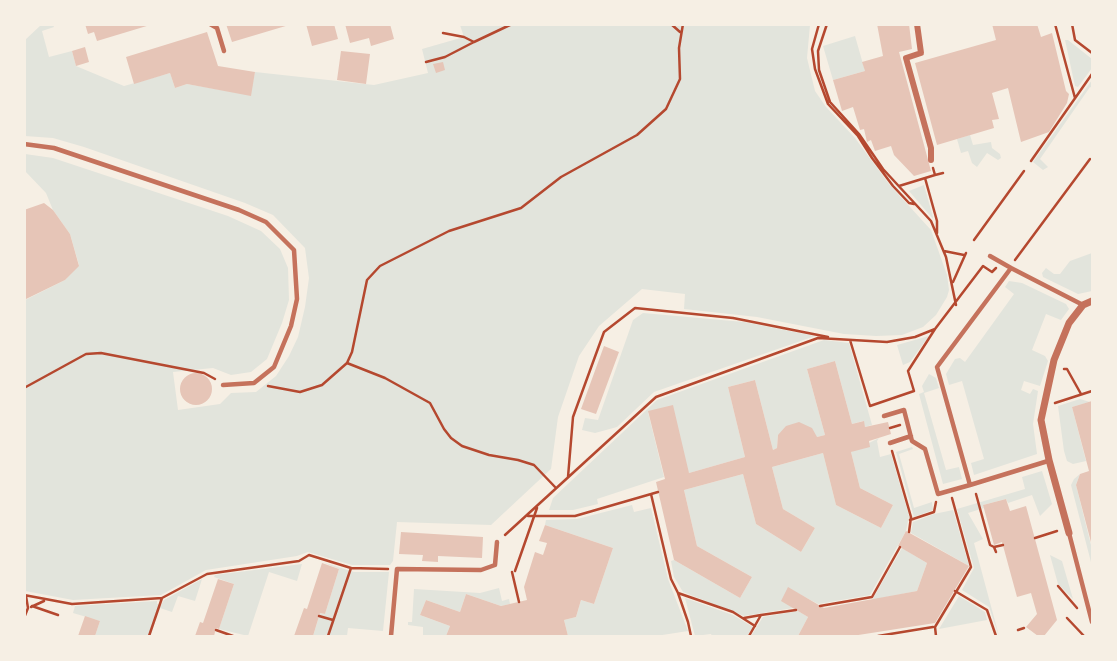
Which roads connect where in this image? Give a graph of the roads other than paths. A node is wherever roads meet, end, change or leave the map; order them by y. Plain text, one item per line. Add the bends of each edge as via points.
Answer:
1 (210, 24) edge
2 (917, 24) edge
3 (224, 51) dead end
4 (24, 144) edge
5 (935, 159) road end
6 (990, 256) dead end
7 (1011, 268) junction
8 (1093, 301) edge
9 (1083, 305) junction
10 (223, 385) road end
11 (884, 416) dead end
12 (911, 436) junction
13 (890, 443) road end
14 (1049, 460) junction
15 (972, 484) junction
16 (1069, 533) joint
17 (497, 542) road end
18 (1093, 622) edge
19 (391, 636) edge

1 - 3 lane
2 - 5 street via 921,53 906,58
4 - 10 lane via 54,148 239,210 266,222 294,250 297,299 274,367 254,383
6 - 7 lane
7 - 9 lane
7 - 15 lane via 937,367
8 - 9 street
9 - 14 street via 1069,323 1048,384 1041,420
11 - 12 lane via 904,410
12 - 13 lane
12 - 15 lane via 925,449 938,494
14 - 15 lane
14 - 16 street
16 - 18 lane
17 - 19 lane via 495,565 481,570 397,569

